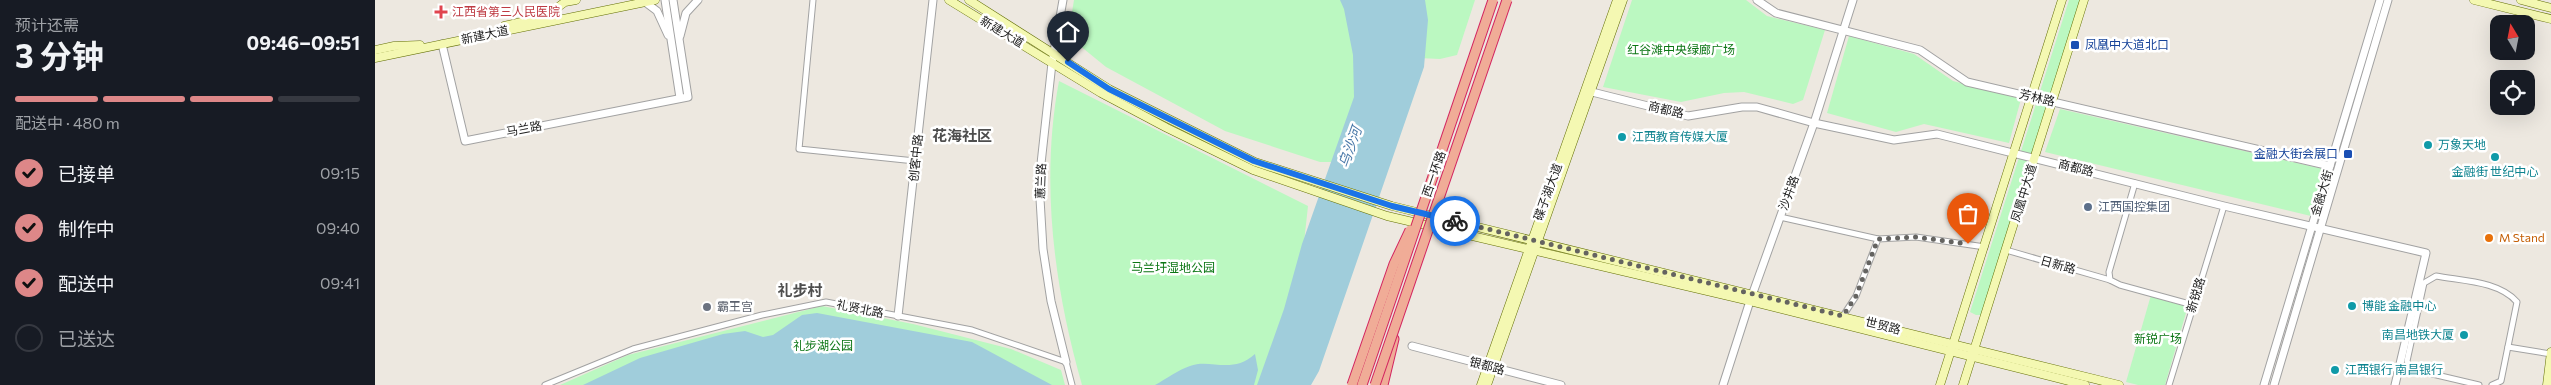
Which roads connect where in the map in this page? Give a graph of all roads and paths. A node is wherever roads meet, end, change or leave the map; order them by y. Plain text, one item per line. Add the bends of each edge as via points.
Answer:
1 (576, 0) edge
2 (655, 0) edge
3 (665, 0) edge
4 (673, 0) edge
5 (698, 0) edge
6 (813, 0) edge
7 (933, 0) edge
8 (949, 0) edge
9 (969, 0) edge
10 (1063, 0) edge
11 (1493, 0) edge
12 (1507, 0) edge
13 (1617, 0) edge
14 (1623, 0) edge
15 (1757, 0) edge
16 (1853, 0) edge
17 (2062, 0) edge
18 (2084, 0) edge
19 (2380, 0) edge
20 (2388, 0) edge
21 (2474, 0) edge
22 (2521, 0) edge
23 (645, 2) junction
24 (2551, 8) edge
25 (2551, 19) edge
26 (1843, 29) junction
27 (679, 38) junction
28 (442, 44) junction
29 (672, 44) junction
30 (375, 50) edge
31 (1054, 54) junction
32 (375, 58) edge
33 (1053, 63) junction
34 (1592, 92) junction
35 (2031, 97) junction
36 (680, 98) junction
37 (2053, 102) junction
38 (1814, 123) junction
39 (2014, 153) junction
40 (2035, 158) junction
41 (915, 161) junction
42 (2330, 166) junction
43 (2135, 183) junction
44 (1427, 196) junction
45 (2224, 206) junction
46 (1780, 217) junction
47 (2312, 226) junction
48 (2321, 228) junction
49 (1878, 239) junction
50 (1535, 240) junction
51 (1985, 247) junction
52 (1527, 248) junction
53 (1536, 250) junction
54 (2006, 250) junction
55 (2111, 280) junction
56 (1751, 298) junction
57 (2193, 305) junction
58 (1401, 311) junction
59 (898, 316) junction
60 (1843, 316) junction
61 (1955, 344) junction
62 (1412, 346) dead end
63 (2508, 347) junction
64 (1974, 348) junction
65 (1952, 352) junction
66 (2551, 353) edge
67 (1972, 357) junction
68 (1066, 362) junction
69 (1490, 367) junction
70 (545, 385) edge
71 (1072, 385) edge
72 (1351, 385) edge
73 (1362, 385) edge
74 (1375, 385) edge
75 (1383, 385) edge
76 (1481, 385) edge
77 (1487, 385) edge
78 (1561, 385) edge
79 (1723, 385) edge
80 (1941, 385) edge
81 (1963, 385) edge
82 (2085, 385) edge
83 (2119, 385) edge
84 (2169, 385) edge
85 (2264, 385) edge
86 (2274, 385) edge
87 (2395, 385) edge
88 (2479, 385) edge
89 (2493, 385) edge
90 (2547, 385) edge

1 - 30 main road, 新建大道 via 565,2 546,16 422,45
2 - 23 main road, 新建大道
3 - 29 street
4 - 27 street, 马兰路
5 - 27 street via 686,12
6 - 41 street via 799,149
7 - 41 street, 创客中路
8 - 33 main road, 新建大道
9 - 31 main road, 新建大道
10 - 31 street, 蕙兰路
11 - 44 highway, 西一环路, bridge
12 - 58 highway, 西一环路, bridge
13 - 50 main road, 碟子湖大道
14 - 34 main road, 碟子湖大道
15 - 26 street, 芳林路 via 1776,13
16 - 26 street, 沙井路
17 - 35 main road, 凤凰中大道
18 - 37 main road, 凤凰中大道
19 - 42 street, 金融大街
20 - 48 street, 金融大街
21 - 25 main road
22 - 24 main road
23 - 28 main road, 新建大道
23 - 29 street via 657,11
26 - 35 street, 芳林路 via 1920,50 1967,82
26 - 38 street, 沙井路
27 - 36 street, 马兰路 via 688,97
28 - 32 main road, 新建大道
28 - 36 street, 马兰路 via 465,141
29 - 36 street
31 - 33 street, 蕙兰路
31 - 50 main road, 新建大道 via 1109,89 1254,161 1392,206
33 - 52 main road, 新建大道 via 1159,124 1250,169 1387,216
33 - 68 street, 蕙兰路 via 1039,182 1043,249 1051,301
34 - 38 street, 商都路 via 1688,116 1757,107
34 - 50 main road, 碟子湖大道
35 - 37 street, 芳林路
35 - 39 main road, 凤凰中大道
37 - 40 main road, 凤凰中大道
37 - 42 street, 芳林路
38 - 39 street, 商都路 via 1894,140 1937,134
38 - 46 street, 沙井路
39 - 40 street, 商都路
39 - 51 main road, 凤凰中大道
40 - 43 street, 商都路
40 - 54 main road, 凤凰中大道
41 - 59 street, 创客中路
42 - 47 street, 金融大街
43 - 45 street, 商都路
43 - 55 street via 2109,272
44 - 72 highway, bridge via 1394,264
44 - 73 highway, 西一环路, bridge
45 - 47 street, 商都路
45 - 57 street, 新锐路
46 - 49 street
46 - 56 street, 沙井路
47 - 48 street, 商都路
47 - 85 street, 金融大街
48 - 86 street, 金融大街
48 - 87 street, 商都路 via 2427,253
49 - 51 street via 1916,237
49 - 60 street via 1856,296
50 - 52 main road, 碟子湖大道
50 - 53 main road, 碟子湖大道
50 - 56 main road, 世贸路
51 - 61 main road, 凤凰中大道
52 - 53 main road, 世贸路
52 - 69 main road, 碟子湖大道
53 - 56 main road, 世贸路
53 - 69 main road, 碟子湖大道
54 - 55 street, 日新路
54 - 64 main road, 凤凰中大道
55 - 57 street, 日新路
56 - 60 main road, 世贸路
56 - 65 main road, 世贸路
56 - 79 street, 沙井路
57 - 84 street, 新锐路
58 - 74 highway, 西一环路, bridge
58 - 75 highway, bridge
59 - 68 street, 礼贤北路 via 972,330
59 - 70 street, 礼贤北路 via 826,302 633,349
60 - 61 main road, 世贸路
61 - 64 main road, 世贸路
61 - 65 main road, 凤凰中大道
62 - 69 street, 银都路
63 - 66 street
63 - 88 street via 2517,302 2509,293 2499,288 2436,276 2424,283 2407,361 2411,369
63 - 89 street via 2501,381
64 - 67 main road, 凤凰中大道
64 - 83 main road, 世贸路
65 - 67 main road, 世贸路
65 - 80 main road, 凤凰中大道
66 - 90 main road
67 - 81 main road, 凤凰中大道
67 - 82 main road, 世贸路
68 - 71 street
69 - 76 main road, 碟子湖大道
69 - 77 main road, 碟子湖大道
69 - 78 street, 银都路

